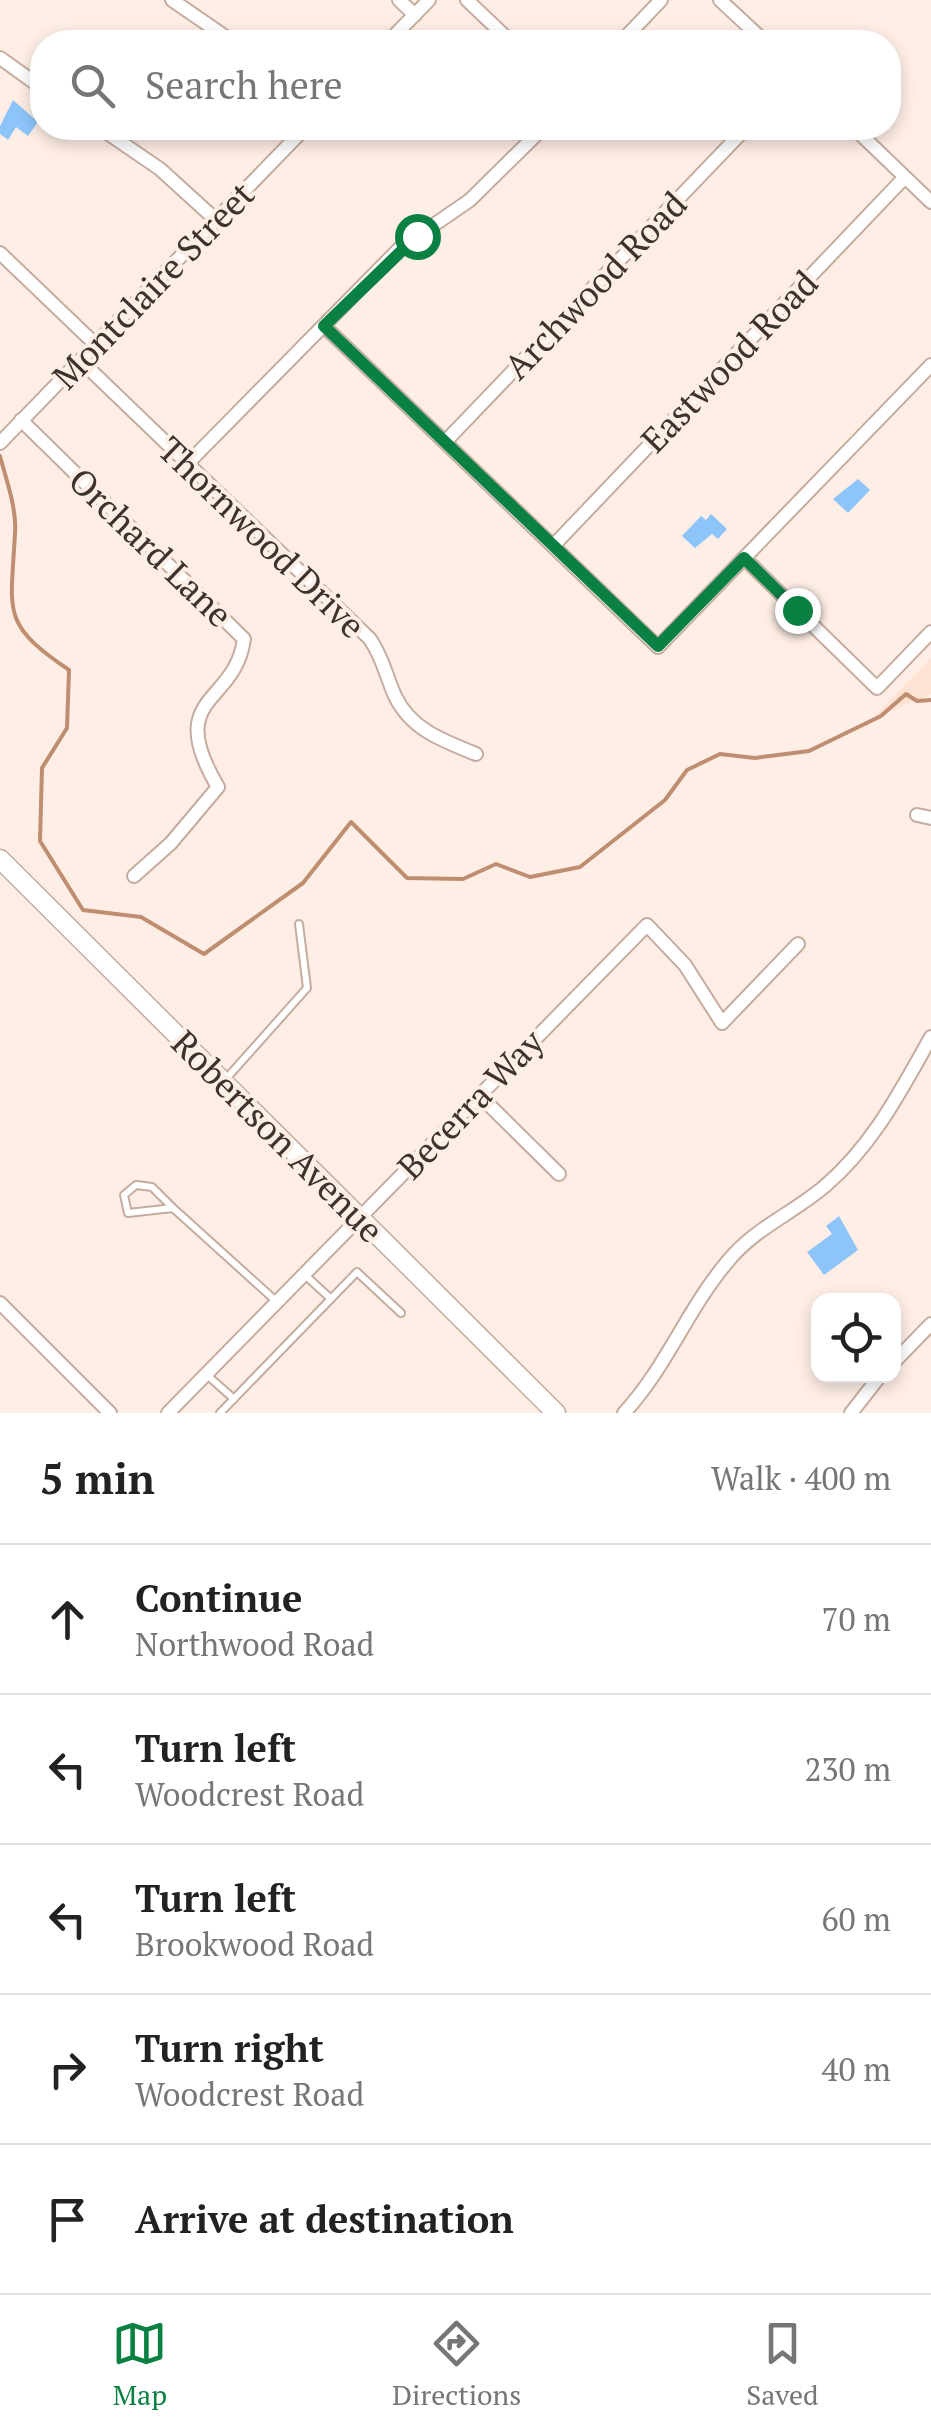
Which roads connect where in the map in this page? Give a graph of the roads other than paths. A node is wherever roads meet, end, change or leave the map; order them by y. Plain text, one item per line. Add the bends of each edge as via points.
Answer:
1 (172, 0) edge
2 (399, 0) edge
3 (429, 0) edge
4 (467, 0) edge
5 (660, 0) edge
6 (720, 0) edge
7 (415, 15) junction
8 (216, 30) edge
9 (400, 30) edge
10 (499, 30) edge
11 (633, 30) edge
12 (752, 30) edge
13 (0, 58) edge
14 (30, 79) edge
15 (118, 140) edge
16 (293, 140) edge
17 (531, 140) edge
18 (734, 140) edge
19 (867, 140) edge
20 (905, 176) junction
21 (931, 202) edge
22 (216, 220) junction
23 (0, 253) edge
24 (324, 326) junction
25 (96, 344) junction
26 (80, 360) junction
27 (931, 365) edge
28 (21, 420) junction
29 (0, 442) edge
30 (445, 442) junction
31 (186, 464) junction
32 (553, 546) junction
33 (744, 558) junction
34 (931, 632) edge
35 (476, 754) dead end
36 (0, 859) edge
37 (134, 876) dead end
38 (299, 924) dead end
39 (798, 944) dead end
40 (930, 1042) edge
41 (224, 1082) junction
42 (480, 1095) junction
43 (559, 1174) dead end
44 (173, 1208) junction
45 (360, 1217) junction
46 (304, 1274) junction
47 (331, 1300) junction
48 (277, 1302) junction
49 (0, 1303) edge
50 (401, 1314) dead end
51 (931, 1324) edge
52 (901, 1355) edge
53 (206, 1374) junction
54 (875, 1383) edge
55 (234, 1399) junction
56 (110, 1413) edge
57 (168, 1413) edge
58 (220, 1413) edge
59 (556, 1413) edge
60 (624, 1413) edge
61 (852, 1413) edge

1 - 8 street
2 - 7 street
3 - 7 street
4 - 10 street
5 - 11 street
6 - 12 street
7 - 9 street
13 - 14 street
15 - 22 street
16 - 22 street, Montclaire Street
17 - 24 street via 470,200 400,249
18 - 30 street, Archwood Road
19 - 20 street
20 - 21 street
20 - 32 street, Eastwood Road
22 - 25 street, Montclaire Street
23 - 25 street
24 - 30 street
24 - 31 street
25 - 26 street, Montclaire Street
26 - 28 street, Montclaire Street
26 - 31 street, Thornwood Drive
27 - 33 street
28 - 29 street, Montclaire Street
28 - 37 street, Orchard Lane via 244,639 242,654 204,702 201,716 198,752 218,787
30 - 32 street
31 - 35 street, Thornwood Drive via 370,639 418,726
32 - 33 street via 658,646
33 - 34 street via 876,688
36 - 41 street, Robertson Avenue
38 - 41 lane via 307,988
39 - 42 street, Becerra Way via 722,1023 686,964 646,924
40 - 60 street via 852,1160 746,1240 725,1264
41 - 45 street, Robertson Avenue
42 - 43 street
42 - 45 street, Becerra Way
44 - 44 lane via 128,1213 124,1195 136,1184 152,1187
44 - 48 lane
45 - 46 street, Becerra Way
45 - 59 street, Robertson Avenue
46 - 47 lane
46 - 48 street, Becerra Way
47 - 50 lane via 357,1272
47 - 55 lane
48 - 53 street, Becerra Way
49 - 56 street
51 - 52 street
53 - 55 lane
53 - 57 street, Becerra Way
54 - 61 street
55 - 58 lane

